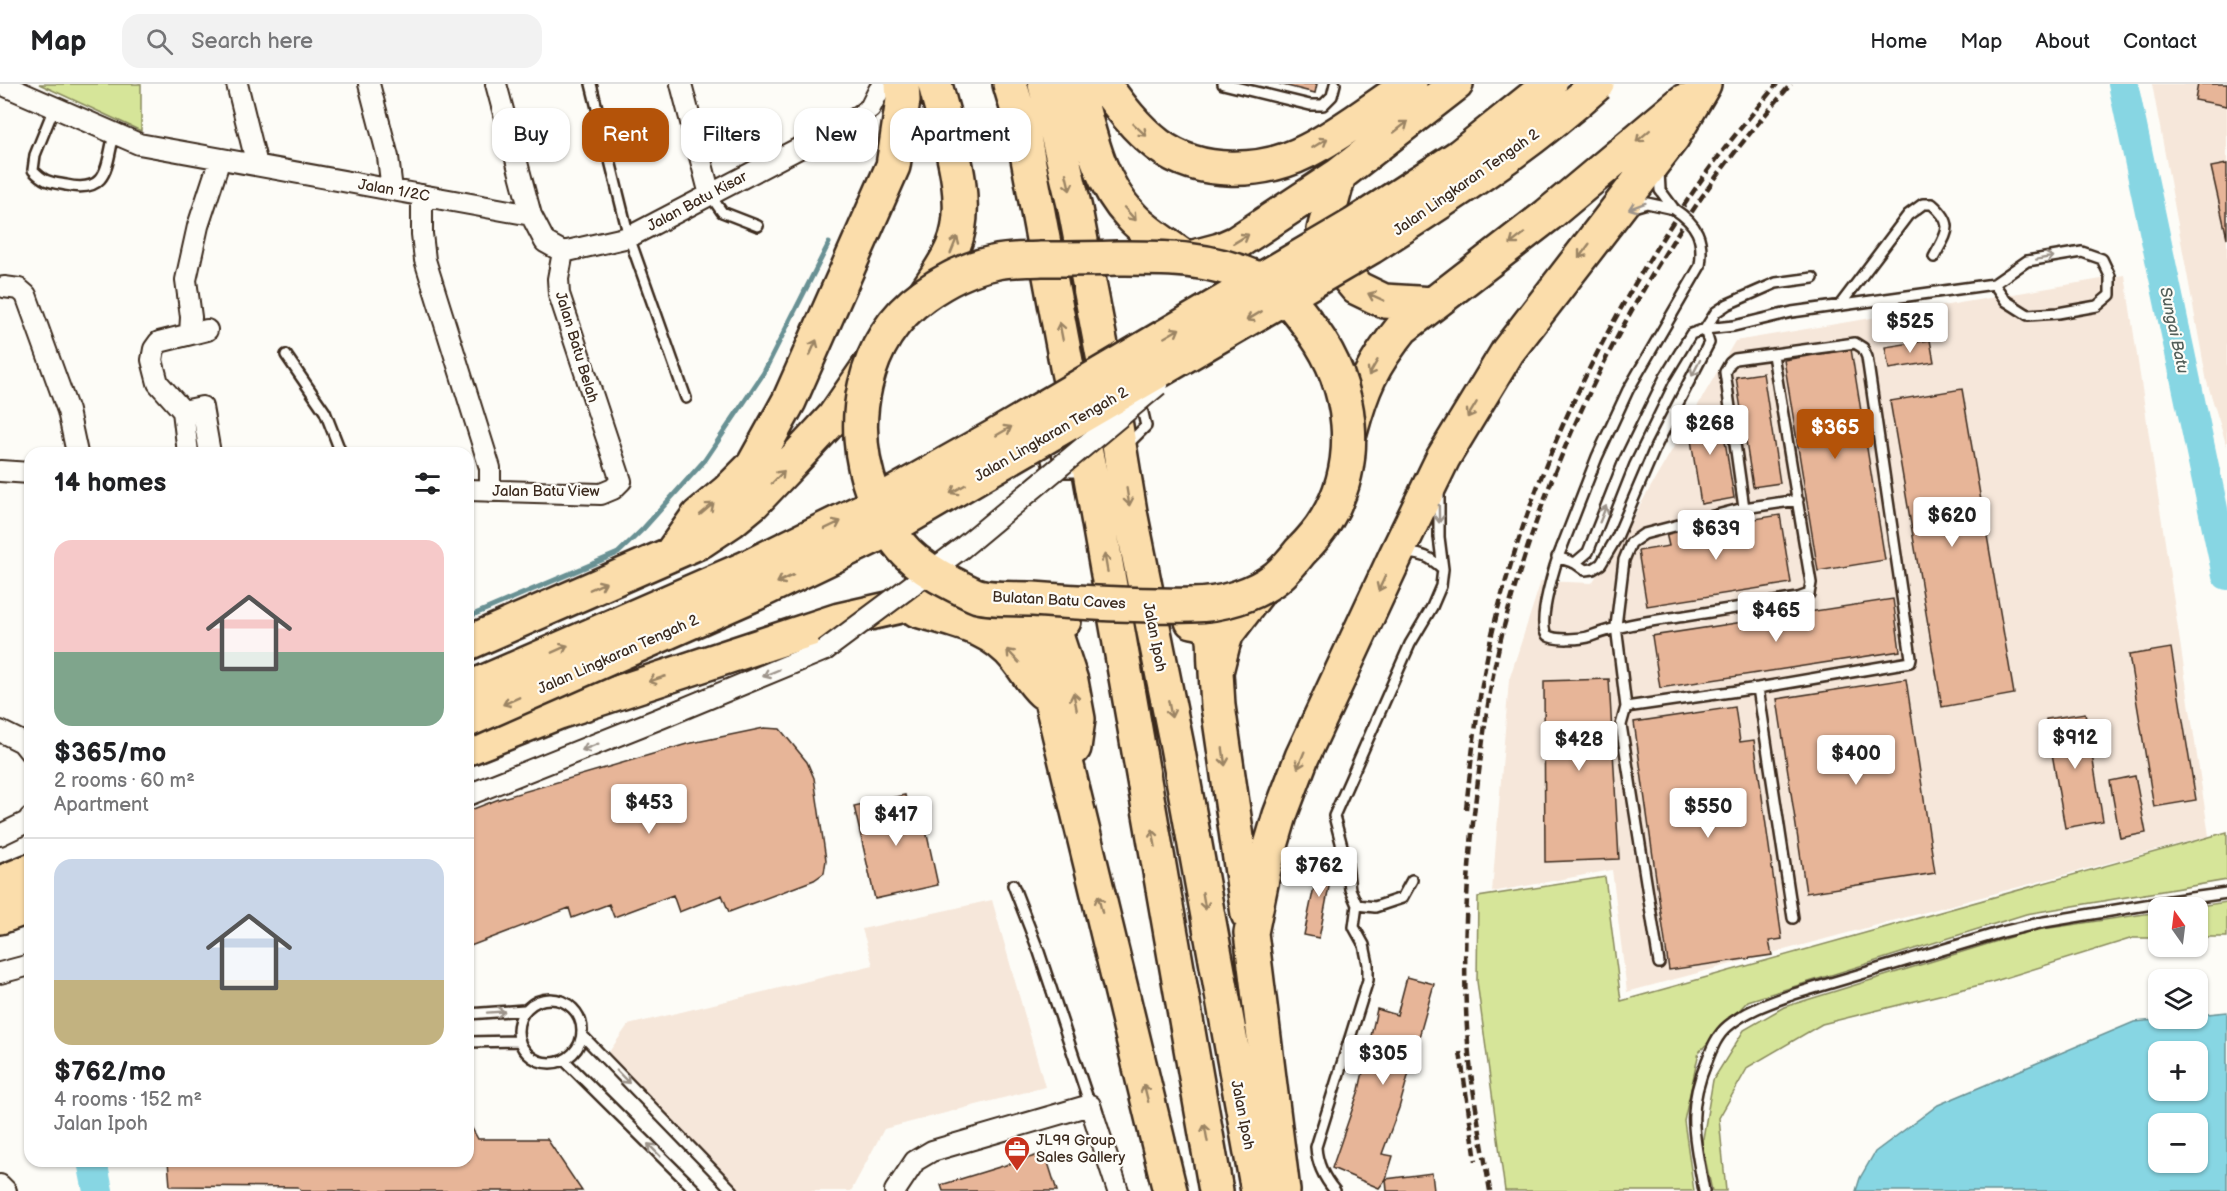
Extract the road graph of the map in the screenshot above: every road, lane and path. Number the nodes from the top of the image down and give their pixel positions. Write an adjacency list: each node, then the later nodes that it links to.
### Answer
1 (0, 84): 20 (street)
2 (237, 84): 24 (street)
3 (369, 84): 26 (street)
4 (496, 84): 30 (street)
5 (591, 84): 33 (lane)
6 (681, 84): 28 (street)
7 (935, 84): 40 (highway, one-way to 7)
8 (1010, 84): 49 (highway, one-way to 8)
9 (1045, 84): 59 (highway, Jalan Ipoh, one-way to 59)
10 (1076, 84): 36 (highway, one-way to 36)
11 (1104, 84): 14 (highway, one-way to 14)
12 (1223, 84): 13 (lane)
13 (1335, 84)
14 (1410, 84)
15 (1456, 84): 25 (highway, one-way to 15)
16 (1550, 84): 80 (highway, Jalan Lingkaran Tengah 2, one-way to 16, bridge)
17 (1597, 84): 44 (highway, Jalan Lingkaran Tengah 2, one-way to 44, bridge)
18 (1704, 84): 22 (highway); 41 (highway, one-way to 41)
19 (886, 86): 28 (street, Jalan Batu Kisar); 69 (highway, one-way to 19)
20 (54, 108): 21 (street); 21 (lane)
21 (114, 135): 23 (street, Jalan 1/2C)
22 (1672, 138): 29 (lane); 31 (highway)
23 (220, 159): 24 (street, Jalan 1/2C); 51 (street)
24 (256, 165): 26 (street, Jalan 1/2C)
25 (1340, 176): 36 (highway, one-way to 25); 41 (highway, one-way to 25)
26 (392, 190): 27 (street, Jalan 1/2C)
27 (422, 195): 30 (street, Jalan 1/2C); 66 (street)
28 (710, 195): 32 (lane); 33 (street, Jalan Batu Kisar)
29 (1674, 209): 31 (lane, one-way to 31); 71 (lane, bridge)
30 (531, 215): 34 (street)
31 (1603, 225): 60 (highway, one-way to 60)
32 (758, 226)
33 (629, 237): 34 (street, Jalan Batu Kisar); 50 (lane)
34 (563, 252): 64 (street, Jalan Batu Belah)
35 (1934, 257): 42 (lane)
36 (1186, 259): 40 (highway, Bulatan Batu Caves, bridge); 54 (highway, Bulatan Batu Caves, bridge)
37 (1813, 278): 43 (lane)
38 (1994, 284): 38 (lane, one-way to 38); 42 (lane)
39 (4, 287): 55 (street)
40 (924, 295): 47 (highway, Bulatan Batu Caves, bridge)
41 (1433, 304): 54 (highway, one-way to 54)
42 (1840, 305): 43 (lane)
43 (1705, 329): 72 (lane, one-way to 43); 72 (lane, one-way to 72)
44 (1211, 342): 84 (highway, Jalan Lingkaran Tengah 2, one-way to 84, bridge); 89 (street, one-way to 89, bridge)
45 (286, 355): 58 (lane)
46 (1773, 355): 67 (lane); 68 (lane); 81 (lane)
47 (876, 356): 69 (highway, one-way to 47); 75 (highway, Bulatan Batu Caves, bridge)
48 (1134, 374): 59 (lane)
49 (1059, 378): 52 (lane); 63 (highway)
50 (686, 398)
51 (183, 411): 56 (street); 57 (street)
52 (1038, 419)
53 (1040, 430): 63 (lane)
54 (1350, 433): 74 (highway, Bulatan Batu Caves, bridge)
55 (76, 447)
56 (187, 447)
57 (209, 447)
58 (339, 447)
59 (1120, 452): 120 (highway, Jalan Ipoh, one-way to 120)
60 (1443, 458): 70 (highway); 73 (lane, one-way to 73)
61 (0, 471): 62 (street)
62 (24, 472)
63 (1090, 472): 119 (highway, one-way to 63)
64 (621, 481): 66 (street, Jalan Batu View)
65 (474, 490): 66 (street, Jalan Batu View)
66 (490, 491)
67 (1798, 501): 68 (lane); 77 (lane)
68 (1744, 508): 77 (lane)
69 (671, 554): 78 (highway, one-way to 69)
70 (1395, 555): 73 (lane); 101 (highway, one-way to 101)
71 (1557, 557): 72 (lane); 77 (lane)
72 (1575, 563)
73 (1443, 569): 97 (lane)
74 (1262, 587): 75 (highway, Bulatan Batu Caves, bridge); 79 (highway)
75 (979, 596): 76 (highway); 82 (highway)
76 (901, 606): 82 (highway, one-way to 76); 87 (highway, one-way to 87)
77 (1616, 627): 83 (lane)
78 (474, 641)
79 (1216, 672): 88 (highway, one-way to 79); 101 (highway, one-way to 101)
80 (474, 686)
81 (1758, 688): 83 (lane); 100 (lane)
82 (1051, 700): 88 (highway)
83 (1626, 707): 102 (lane)
84 (474, 717)
85 (0, 731): 86 (street)
86 (24, 745)
87 (474, 746)
88 (1070, 780): 118 (highway, one-way to 88)
89 (474, 793)
90 (24, 823): 91 (street)
91 (0, 835)
92 (24, 873): 94 (highway)
93 (1412, 880): 97 (lane)
94 (0, 883)
95 (1013, 885): 111 (lane)
96 (2227, 893): 123 (lane)
97 (1357, 905): 122 (lane)
98 (24, 908): 99 (highway)
99 (0, 917)
100 (1793, 918)
101 (1251, 933): 121 (highway)
102 (1659, 963)
103 (24, 967): 104 (street)
104 (0, 973)
105 (524, 1010): 106 (lane, one-way to 105); 107 (lane); 108 (lane)
106 (474, 1014)
107 (582, 1035): 110 (lane); 115 (lane, one-way to 115)
108 (519, 1041): 109 (lane); 110 (lane)
109 (474, 1042)
110 (564, 1060): 114 (lane, one-way to 110)
111 (1089, 1106): 116 (street); 117 (street)
112 (0, 1185): 113 (street)
113 (6, 1191)
114 (696, 1191)
115 (733, 1191)
116 (895, 1191)
117 (1118, 1191)
118 (1170, 1191)
119 (1216, 1191)
120 (1258, 1191)
121 (1283, 1191)
122 (1335, 1191)
123 (1704, 1191)

